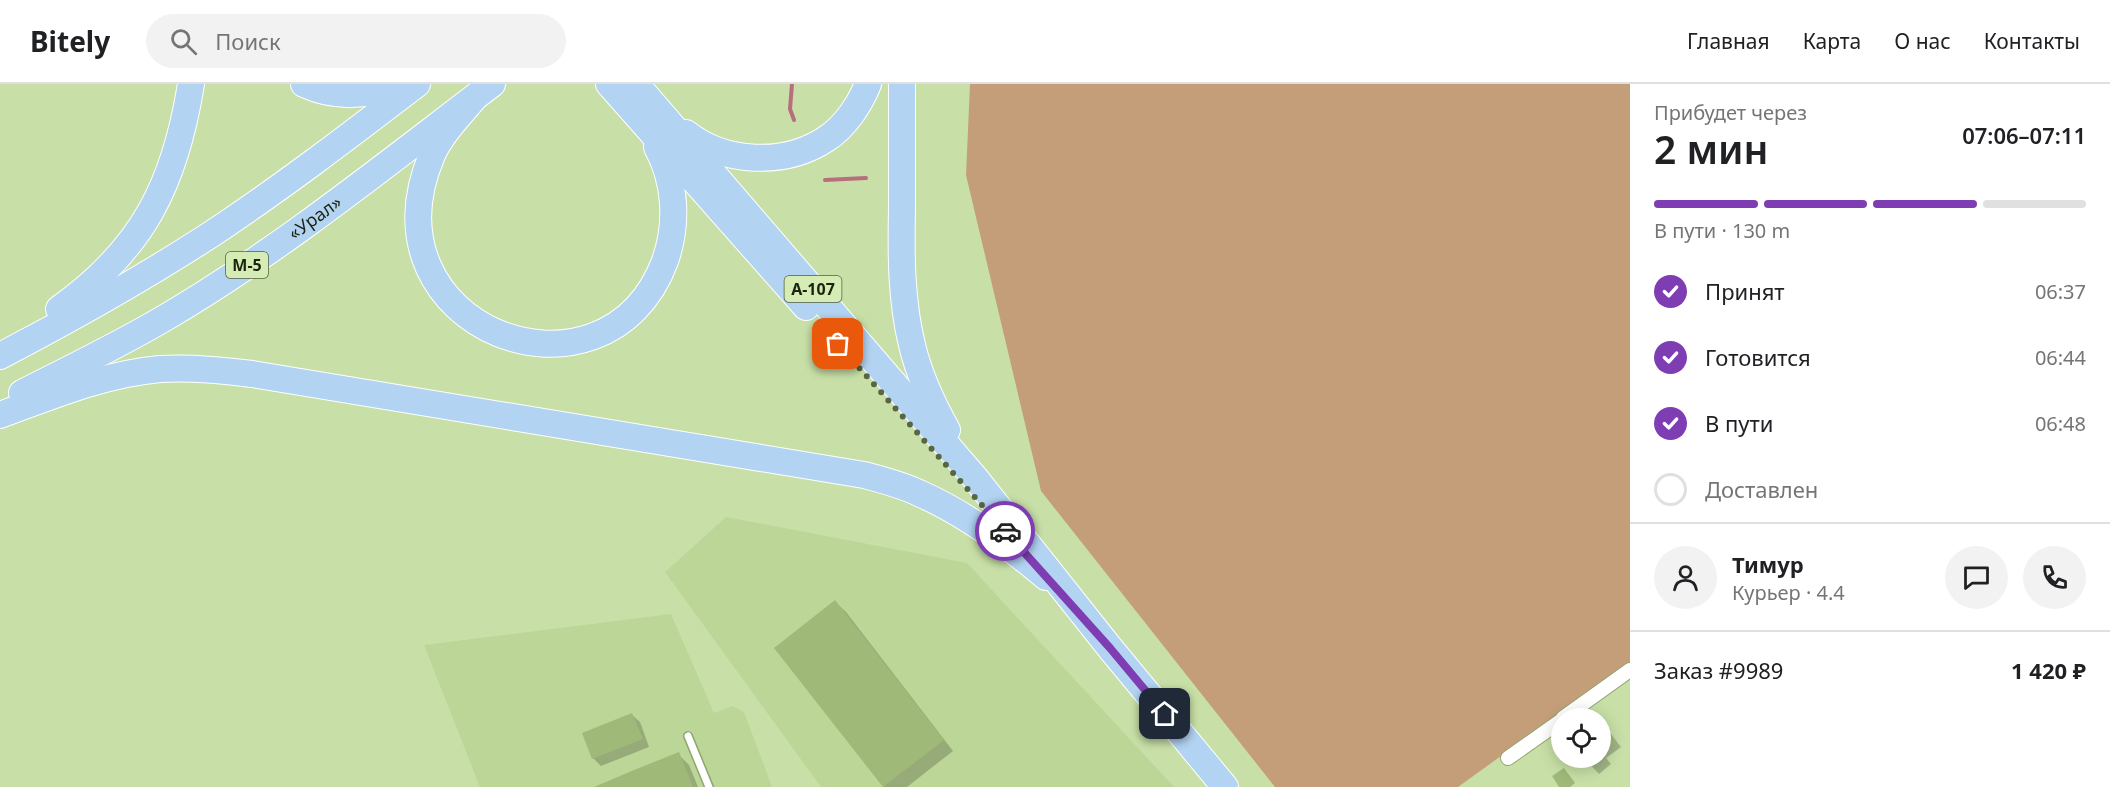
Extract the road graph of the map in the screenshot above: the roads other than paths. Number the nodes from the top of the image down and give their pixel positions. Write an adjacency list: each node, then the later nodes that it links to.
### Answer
1 (191, 84): 10 (highway)
2 (304, 84): 3 (highway)
3 (399, 84)
4 (417, 84): 10 (highway, М-5)
5 (609, 84): 9 (highway, А-107)
6 (868, 84): 9 (highway)
7 (902, 84): 13 (highway)
8 (484, 91): 9 (highway); 11 (highway, «Урал» / М-5)
9 (640, 98): 13 (highway, А-107); 14 (highway, А-107)
10 (0, 354)
11 (0, 404)
12 (0, 415): 14 (highway)
13 (976, 479): 15 (highway, А-107)
14 (1046, 577): 15 (highway, А-107)
15 (1110, 648): 22 (highway, А-107)
16 (1630, 670): 17 (street)
17 (1577, 708)
18 (1551, 727): 20 (street)
19 (687, 736): 21 (lane)
20 (1508, 758)
21 (709, 787)
22 (1225, 787)

